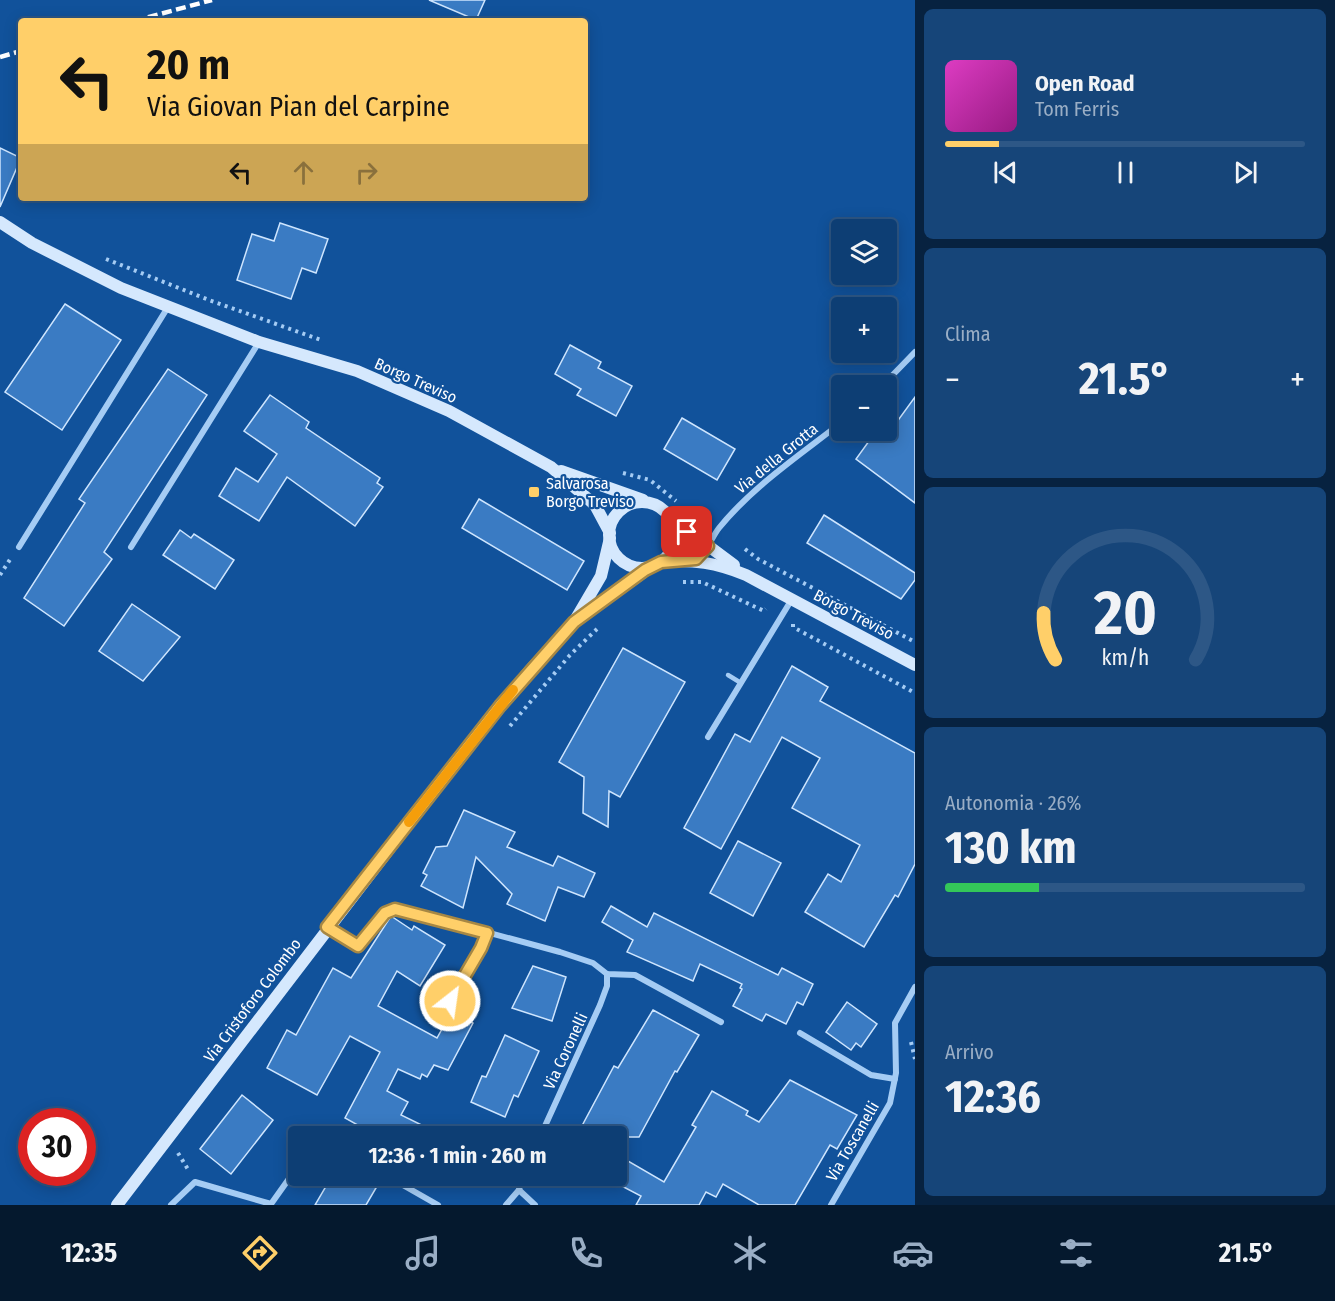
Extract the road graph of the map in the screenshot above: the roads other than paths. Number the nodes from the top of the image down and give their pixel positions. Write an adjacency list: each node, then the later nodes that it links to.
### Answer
1 (0, 222): 2 (street, Borgo Treviso)
2 (168, 307): 3 (street, Borgo Treviso); 13 (street)
3 (259, 342): 7 (street, Borgo Treviso); 12 (street)
4 (915, 352): 5 (street)
5 (893, 375)
6 (831, 431): 11 (street, Via della Grotta)
7 (551, 468): 8 (street, Borgo Treviso); 10 (street, Borgo Treviso)
8 (650, 503): 9 (street); 10 (street)
9 (666, 513): 11 (street, Borgo Treviso); 15 (street)
10 (610, 536): 15 (street); 18 (street, Via Cristoforo Colombo)
11 (708, 546): 14 (street, Via della Grotta); 16 (street, Borgo Treviso)
12 (131, 547)
13 (19, 548)
14 (692, 560): 15 (street, Borgo Treviso); 16 (street, Borgo Treviso)
15 (658, 564): 18 (street, Via Cristoforo Colombo)
16 (746, 575): 17 (street, Borgo Treviso)
17 (792, 599): 19 (street, Borgo Treviso); 21 (street)
18 (574, 622): 23 (street, Via Cristoforo Colombo)
19 (915, 665)
20 (728, 675): 21 (lane)
21 (741, 683): 22 (street)
22 (708, 737)
23 (327, 927): 24 (street); 36 (street, Via Cristoforo Colombo)
24 (487, 933): 25 (street); 27 (street)
25 (607, 974): 28 (street); 31 (street, Via Coronelli)
26 (915, 987): 30 (street, Via Toscanelli)
27 (440, 1018)
28 (722, 1022)
29 (800, 1033): 30 (street)
30 (895, 1079): 41 (street, Via Toscanelli)
31 (545, 1126)
32 (288, 1180): 37 (street)
33 (405, 1186): 38 (street)
34 (520, 1186): 35 (street)
35 (519, 1190): 39 (street); 40 (street)
36 (117, 1205)
37 (171, 1205)
38 (438, 1205)
39 (506, 1205)
40 (535, 1205)
41 (831, 1205)

